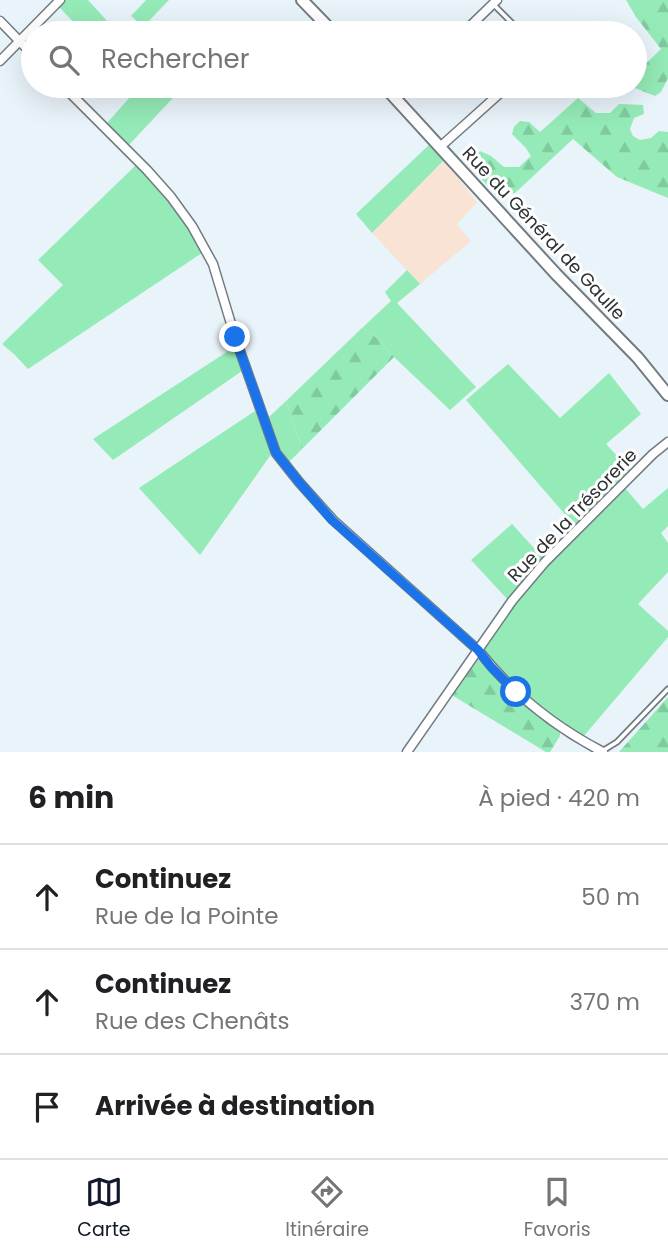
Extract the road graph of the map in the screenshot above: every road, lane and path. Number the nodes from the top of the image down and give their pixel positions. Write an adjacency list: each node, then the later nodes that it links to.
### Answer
1 (60, 0): 5 (street)
2 (302, 0): 6 (main road)
3 (495, 2): 7 (street); 8 (lane)
4 (0, 21): 9 (street)
5 (39, 21)
6 (322, 21)
7 (475, 21)
8 (512, 21)
9 (20, 40): 10 (street)
10 (0, 61)
11 (75, 98): 17 (street)
12 (396, 98): 14 (main road, Rue du Général de Gaulle)
13 (495, 98): 14 (street)
14 (440, 147): 15 (main road, Rue du Général de Gaulle)
15 (668, 396)
16 (668, 442): 17 (street, Rue de la Trésorerie)
17 (478, 650): 19 (street, Rue de la Trésorerie); 20 (street)
18 (668, 689): 20 (lane)
19 (407, 752)
20 (603, 752)

